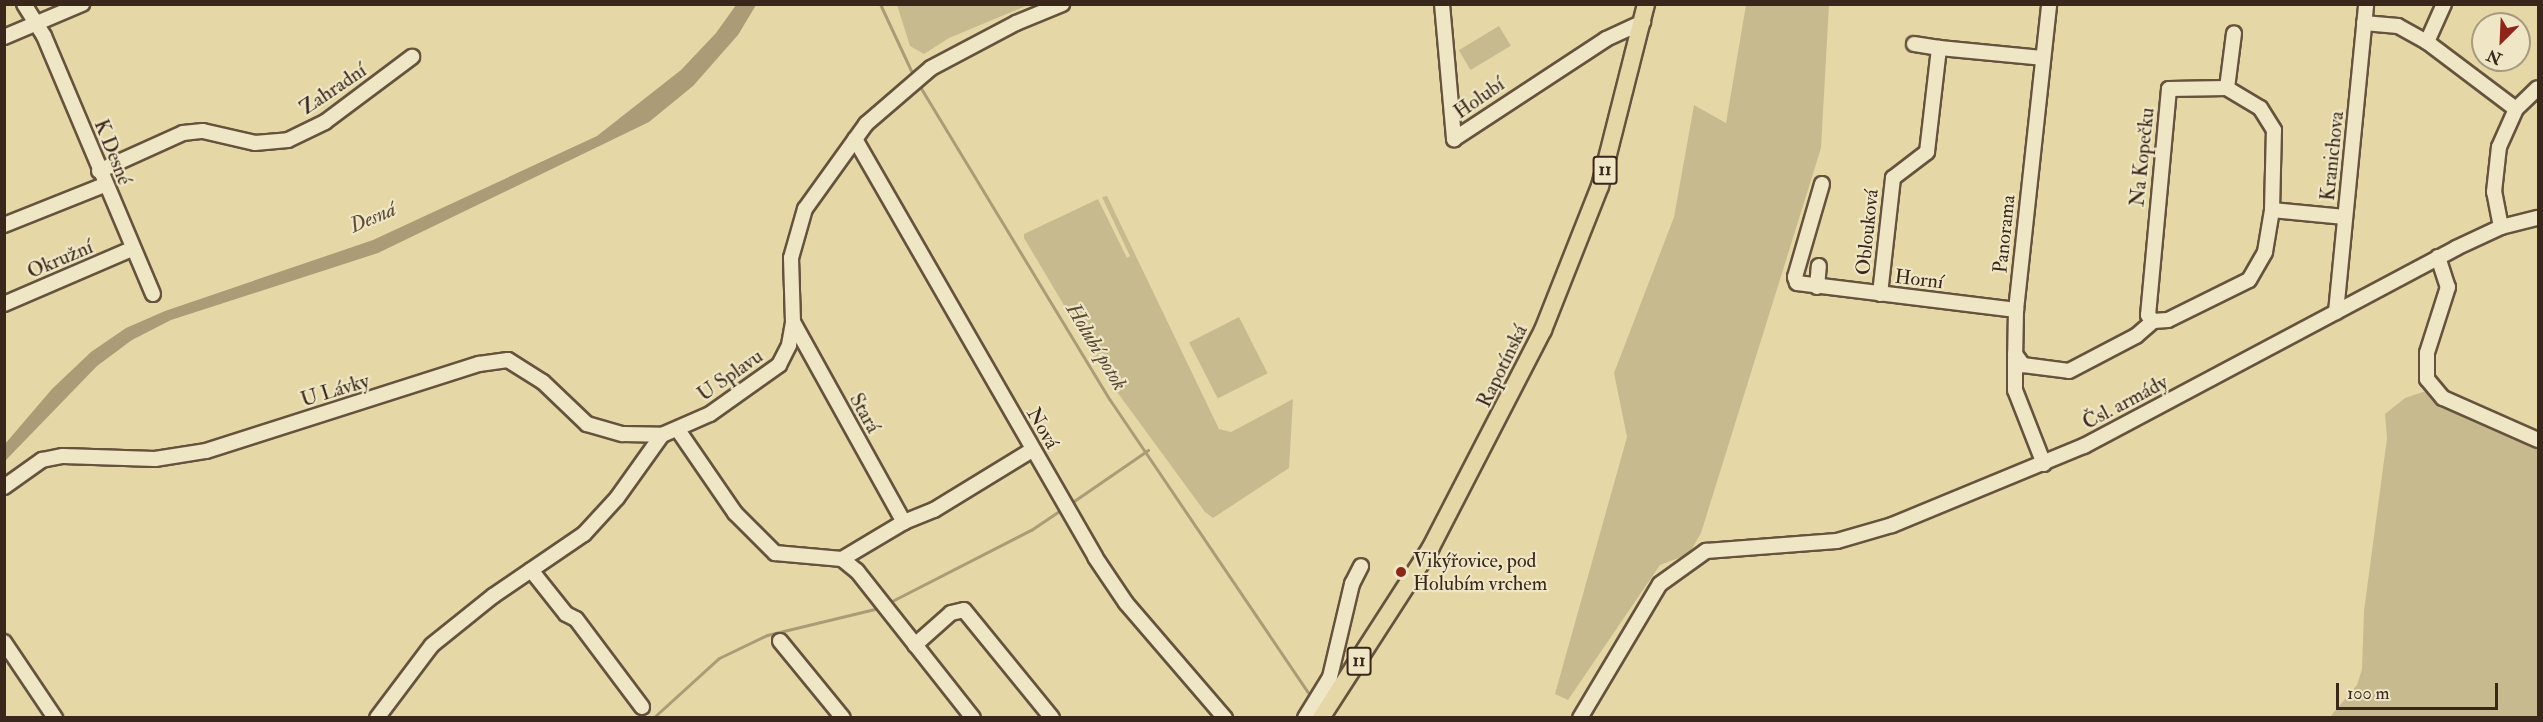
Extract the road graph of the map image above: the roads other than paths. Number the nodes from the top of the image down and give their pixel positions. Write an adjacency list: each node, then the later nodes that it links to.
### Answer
1 (24, 4): 11 (street, K Desné)
2 (82, 4): 11 (street)
3 (1062, 4): 22 (street, U Splavu)
4 (1442, 4): 9 (street, Holubí)
5 (1646, 4): 9 (main road, Rapotínská / 11)
6 (2049, 4): 18 (street, Panorama)
7 (2366, 4): 10 (street, Kranichova)
8 (2444, 4): 14 (street)
9 (1643, 22): 57 (main road, Rapotínská / 11)
10 (2364, 23): 14 (street); 27 (street, Kranichova)
11 (38, 24): 13 (street); 23 (street, K Desné)
12 (2234, 33): 19 (street)
13 (4, 37)
14 (2427, 42): 21 (street)
15 (1914, 44): 16 (street)
16 (1939, 48): 18 (street); 36 (street, Oblouková)
17 (412, 57): 23 (street, Zahradní)
18 (2043, 58): 38 (street, Panorama)
19 (2227, 88): 26 (street); 40 (street, Na Kopečku)
20 (2538, 88): 21 (street)
21 (2516, 109): 30 (street)
22 (855, 138): 41 (street, U Splavu); 46 (street, Nová)
23 (99, 171): 25 (street, K Desné)
24 (1822, 184): 34 (street, Horní)
25 (104, 185): 29 (street); 31 (street, K Desné)
26 (2272, 210): 27 (street); 40 (street)
27 (2345, 217): 39 (street, Kranichova)
28 (2538, 218): 30 (street, Čsl. armády)
29 (4, 225)
30 (2500, 228): 32 (street, Čsl. armády)
31 (132, 249): 35 (street, K Desné); 37 (street, Okružní)
32 (2438, 257): 39 (street, Čsl. armády); 45 (street)
33 (1819, 266): 34 (street)
34 (1817, 287): 36 (street, Horní)
35 (153, 294)
36 (1880, 294): 38 (street, Horní)
37 (4, 304)
38 (2016, 310): 42 (street, Panorama)
39 (2336, 312): 47 (street, Čsl. armády)
40 (2153, 321): 42 (street)
41 (793, 322): 43 (street, U Splavu); 49 (street, Stará)
42 (2015, 354): 47 (street, Panorama)
43 (678, 430): 44 (street, U Splavu); 50 (street)
44 (662, 435): 48 (street, U Lávky); 52 (street)
45 (2538, 440)
46 (1032, 450): 49 (street); 63 (street, Nová)
47 (2044, 464): 65 (street, Čsl. armády)
48 (4, 487)
49 (904, 522): 50 (street)
50 (842, 559): 55 (street)
51 (1361, 566): 64 (street)
52 (531, 570): 56 (street); 59 (street)
53 (780, 640): 60 (street)
54 (4, 642): 58 (street)
55 (915, 645): 61 (street); 62 (street)
56 (642, 707)
57 (1322, 716)
58 (55, 717)
59 (377, 717)
60 (843, 717)
61 (973, 717)
62 (1052, 717)
63 (1225, 717)
64 (1305, 717)
65 (1580, 717)

